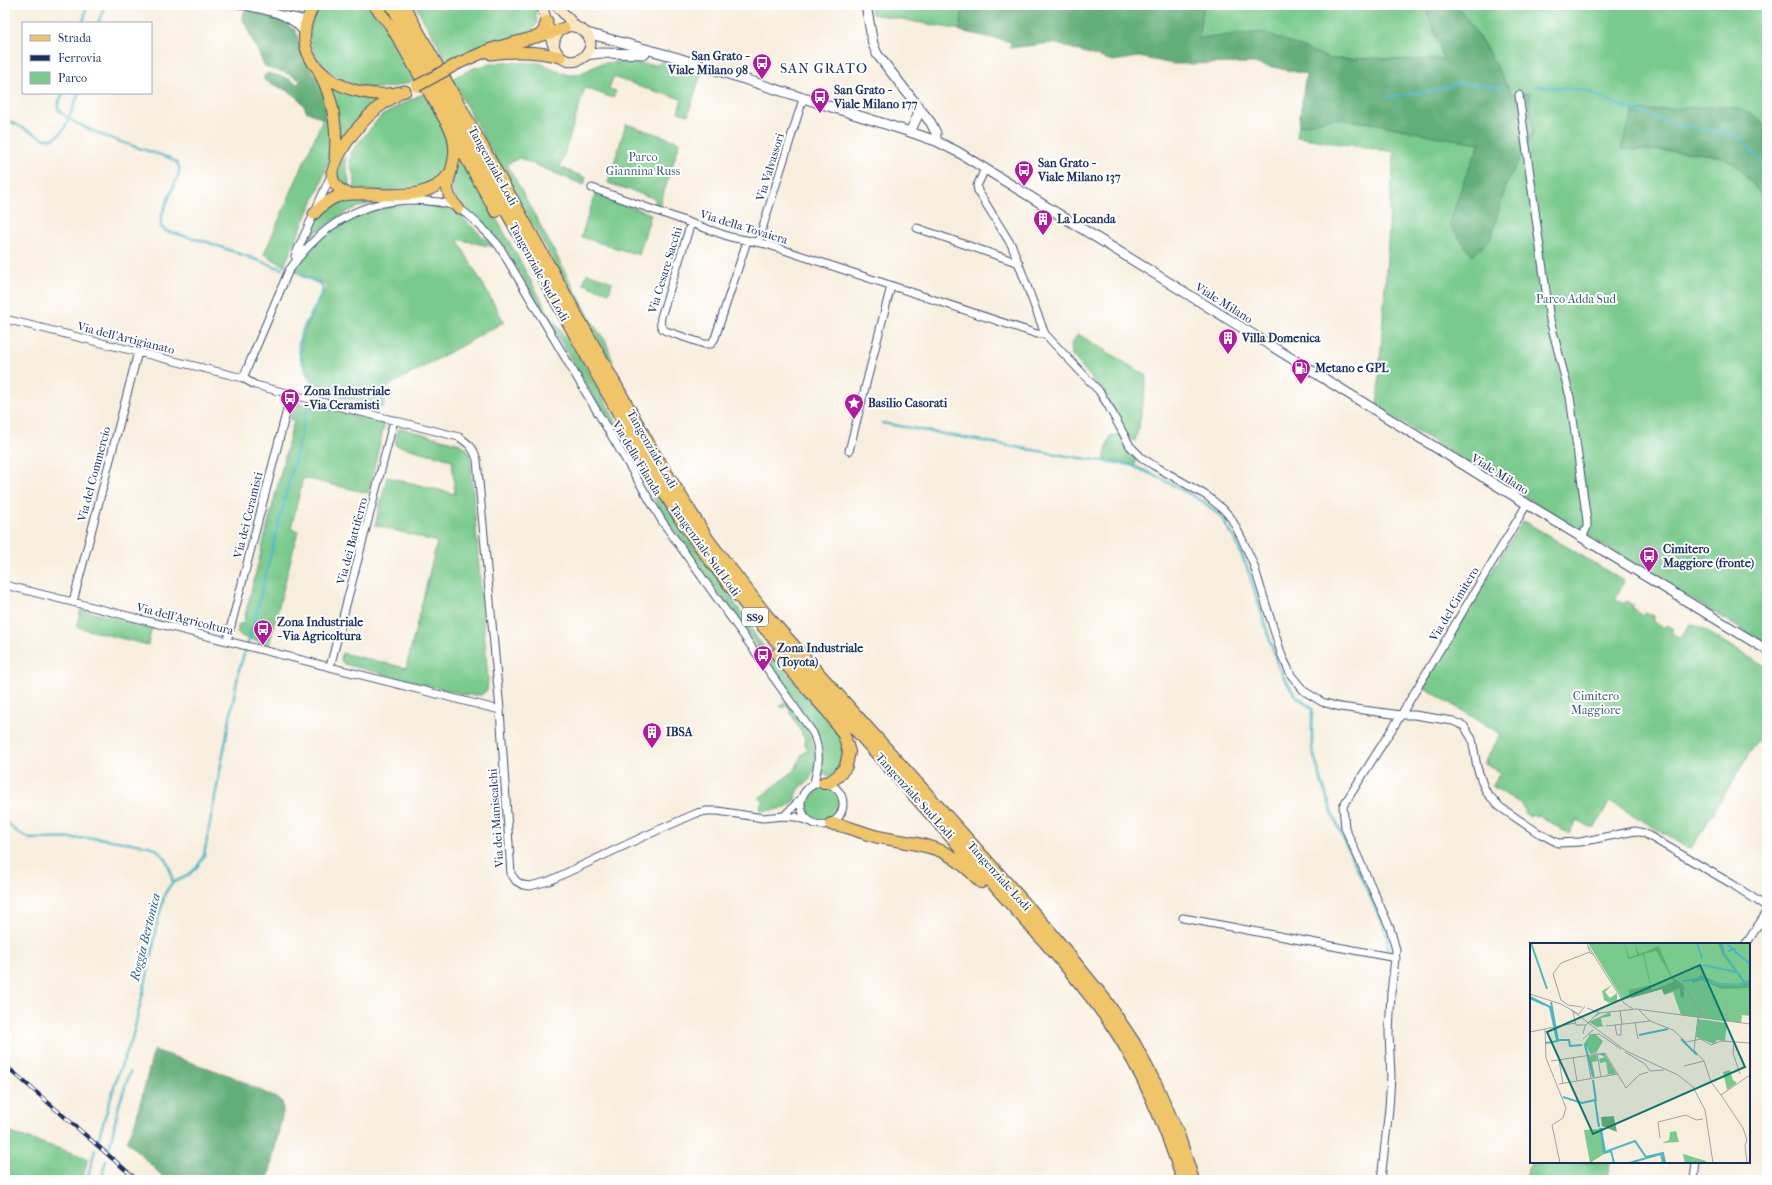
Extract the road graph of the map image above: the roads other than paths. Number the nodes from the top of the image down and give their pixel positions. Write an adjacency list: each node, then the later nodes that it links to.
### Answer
1 (241, 5): 10 (street)
2 (374, 5): 29 (main road)
3 (392, 5): 46 (highway, Tangenziale Sud Lodi / SS9)
4 (403, 5): 18 (highway, Tangenziale Lodi / SS9)
5 (411, 5): 18 (highway)
6 (541, 5): 11 (main road)
7 (556, 5): 12 (main road)
8 (866, 5): 28 (street)
9 (312, 11): 10 (street); 16 (main road)
10 (278, 15): 16 (street)
11 (547, 21): 14 (main road); 17 (main road)
12 (575, 26): 13 (main road); 15 (main road)
13 (564, 28): 14 (main road); 19 (main road)
14 (550, 33): 17 (main road); 19 (main road)
15 (586, 34): 20 (street); 21 (main road)
16 (305, 35): 24 (main road)
17 (537, 37): 23 (main road)
18 (422, 40): 78 (highway, Tangenziale Lodi / SS9)
19 (554, 45): 22 (main road)
20 (660, 54): 21 (street); 27 (street, Viale Milano)
21 (585, 55): 22 (main road)
22 (560, 57): 23 (main road)
23 (464, 61): 25 (main road, bridge)
24 (315, 66): 25 (main road); 33 (main road)
25 (405, 91): 33 (main road)
26 (1519, 95): 56 (street)
27 (803, 99): 30 (street, Viale Milano); 42 (street, Via Valvassori)
28 (918, 105): 30 (street); 31 (street)
29 (452, 132): 34 (main road); 46 (highway)
30 (910, 132): 31 (street, Viale Milano)
31 (936, 141): 32 (street, Viale Milano)
32 (985, 169): 43 (street); 55 (street, Viale Milano)
33 (333, 170): 36 (main road); 38 (street)
34 (450, 174): 36 (main road); 37 (main road)
35 (592, 188): 39 (street, Via della Tovaiera)
36 (349, 194): 38 (main road)
37 (458, 208): 44 (street); 65 (street, Via della Filanda)
38 (314, 214): 44 (street)
39 (691, 223): 41 (street, Via della Tovaiera); 41 (street, Via Cesare Sacchi)
40 (917, 228): 43 (street)
41 (747, 241): 42 (street, Via della Tovaiera)
42 (758, 242): 45 (street, Via della Tovaiera)
43 (1019, 263): 48 (street)
44 (288, 272): 50 (street)
45 (891, 286): 48 (street, Via della Tovaiera); 54 (street)
46 (558, 306): 59 (highway, Tangenziale Sud Lodi / SS9)
47 (5, 319): 49 (street, Via dell'Artigianato)
48 (1045, 334): 64 (street)
49 (138, 352): 50 (street, Via dell'Artigianato); 58 (street, Via del Commercio)
50 (243, 378): 51 (street, Via dell'Artigianato)
51 (291, 394): 52 (street, Via dell'Artigianato); 60 (street, Via dei Ceramisti)
52 (394, 420): 53 (street, Via dell'Artigianato); 62 (street, Via dei Battiferro)
53 (470, 444): 63 (street, Via dei Maniscalchi)
54 (849, 451)
55 (1527, 504): 56 (street, Viale Milano); 64 (street, Via del Cimitero)
56 (1582, 538): 61 (street, Viale Milano)
57 (5, 585): 58 (street, Via dell'Agricoltura)
58 (73, 602): 60 (street, Via dell'Agricoltura)
59 (743, 602): 65 (highway); 74 (highway, Tangenziale Sud Lodi / SS9)
60 (227, 641): 62 (street, Via dell'Agricoltura)
61 (1767, 650)
62 (330, 667): 63 (street, Via dell'Agricoltura)
63 (500, 710): 67 (street, Via dei Maniscalchi)
64 (1401, 715): 70 (street); 75 (street, Via del Cimitero)
65 (818, 784): 66 (street); 69 (street)
66 (801, 799): 67 (street); 68 (street)
67 (784, 816): 68 (street)
68 (808, 821): 69 (street)
69 (831, 824): 74 (highway)
70 (1767, 907)
71 (1767, 912): 73 (street)
72 (1183, 918): 75 (street)
73 (1747, 943)
74 (1053, 951): 77 (highway, Tangenziale Sud Lodi / SS9)
75 (1396, 958): 79 (street, Via del Cimitero)
76 (1696, 1163): 80 (street)
77 (1183, 1180)
78 (1193, 1180)
79 (1381, 1180)
80 (1694, 1180)

